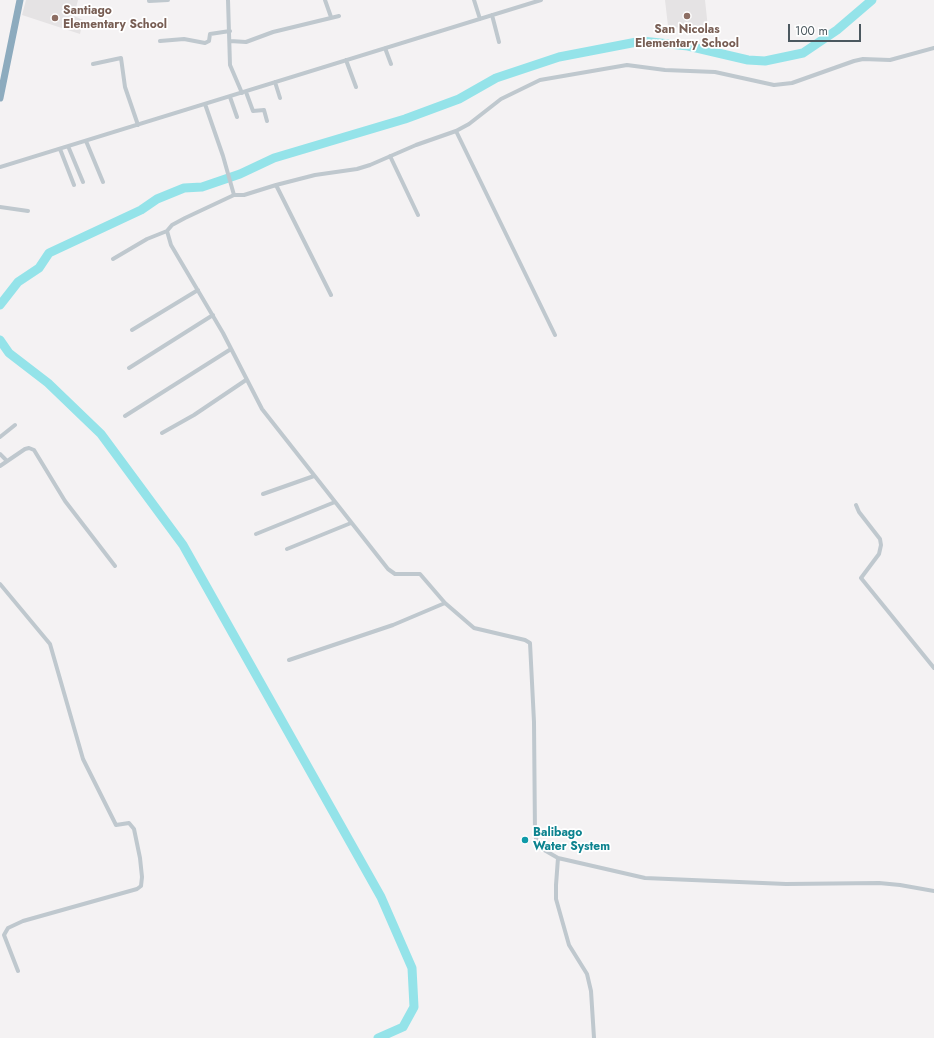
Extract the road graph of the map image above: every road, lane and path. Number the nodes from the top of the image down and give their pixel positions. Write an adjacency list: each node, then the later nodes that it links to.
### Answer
1 (20, 0): 25 (highway)
2 (149, 0): 3 (street)
3 (168, 0)
4 (228, 0): 12 (street)
5 (325, 0): 10 (street)
6 (474, 0): 11 (street)
7 (541, 0): 8 (street)
8 (492, 15): 11 (street); 15 (street)
9 (339, 16): 10 (street)
10 (331, 17): 14 (street)
11 (480, 19): 16 (street)
12 (230, 31): 13 (street); 14 (street)
13 (160, 41)
14 (230, 41): 23 (street)
15 (499, 42)
16 (385, 48): 18 (street); 20 (street)
17 (934, 48): 31 (street)
18 (346, 60): 21 (street); 22 (street)
19 (92, 64): 30 (street)
20 (391, 64)
21 (275, 82): 23 (street); 26 (street)
22 (356, 87)
23 (244, 92): 24 (street); 29 (street)
24 (230, 97): 27 (street); 28 (street)
25 (0, 98)
26 (280, 98)
27 (205, 104): 30 (street); 41 (street)
28 (237, 117)
29 (267, 121)
30 (138, 125): 32 (street)
31 (456, 131): 35 (street); 51 (street)
32 (86, 141): 33 (street); 38 (street)
33 (68, 146): 34 (street); 37 (street)
34 (60, 149): 36 (street); 39 (street)
35 (390, 156): 40 (street); 44 (street)
36 (0, 166)
37 (83, 182)
38 (103, 182)
39 (74, 185)
40 (276, 185): 41 (street); 48 (street)
41 (234, 195): 45 (street)
42 (0, 207): 43 (street)
43 (28, 211)
44 (418, 215)
45 (167, 230): 46 (street); 47 (street)
46 (113, 259)
47 (198, 290): 49 (street); 50 (street)
48 (331, 295)
49 (213, 315): 52 (street); 53 (street)
50 (132, 330)
51 (555, 335)
52 (231, 349): 54 (street); 55 (street)
53 (129, 368)
54 (246, 380): 57 (street); 62 (street)
55 (125, 416)
56 (15, 425): 58 (street)
57 (162, 433)
58 (0, 437)
59 (0, 454): 60 (street)
60 (7, 462): 61 (street); 69 (street)
61 (0, 466)
62 (314, 476): 63 (street); 64 (street)
63 (263, 494)
64 (334, 502): 66 (street); 67 (street)
65 (856, 505): 73 (street)
66 (351, 523): 68 (street); 71 (street)
67 (256, 534)
68 (287, 549)
69 (115, 566)
70 (0, 584): 76 (street)
71 (445, 603): 72 (street); 74 (street)
72 (289, 660)
73 (934, 668)
74 (558, 858): 75 (street); 77 (street)
75 (934, 891)
76 (18, 971)
77 (594, 1038)

